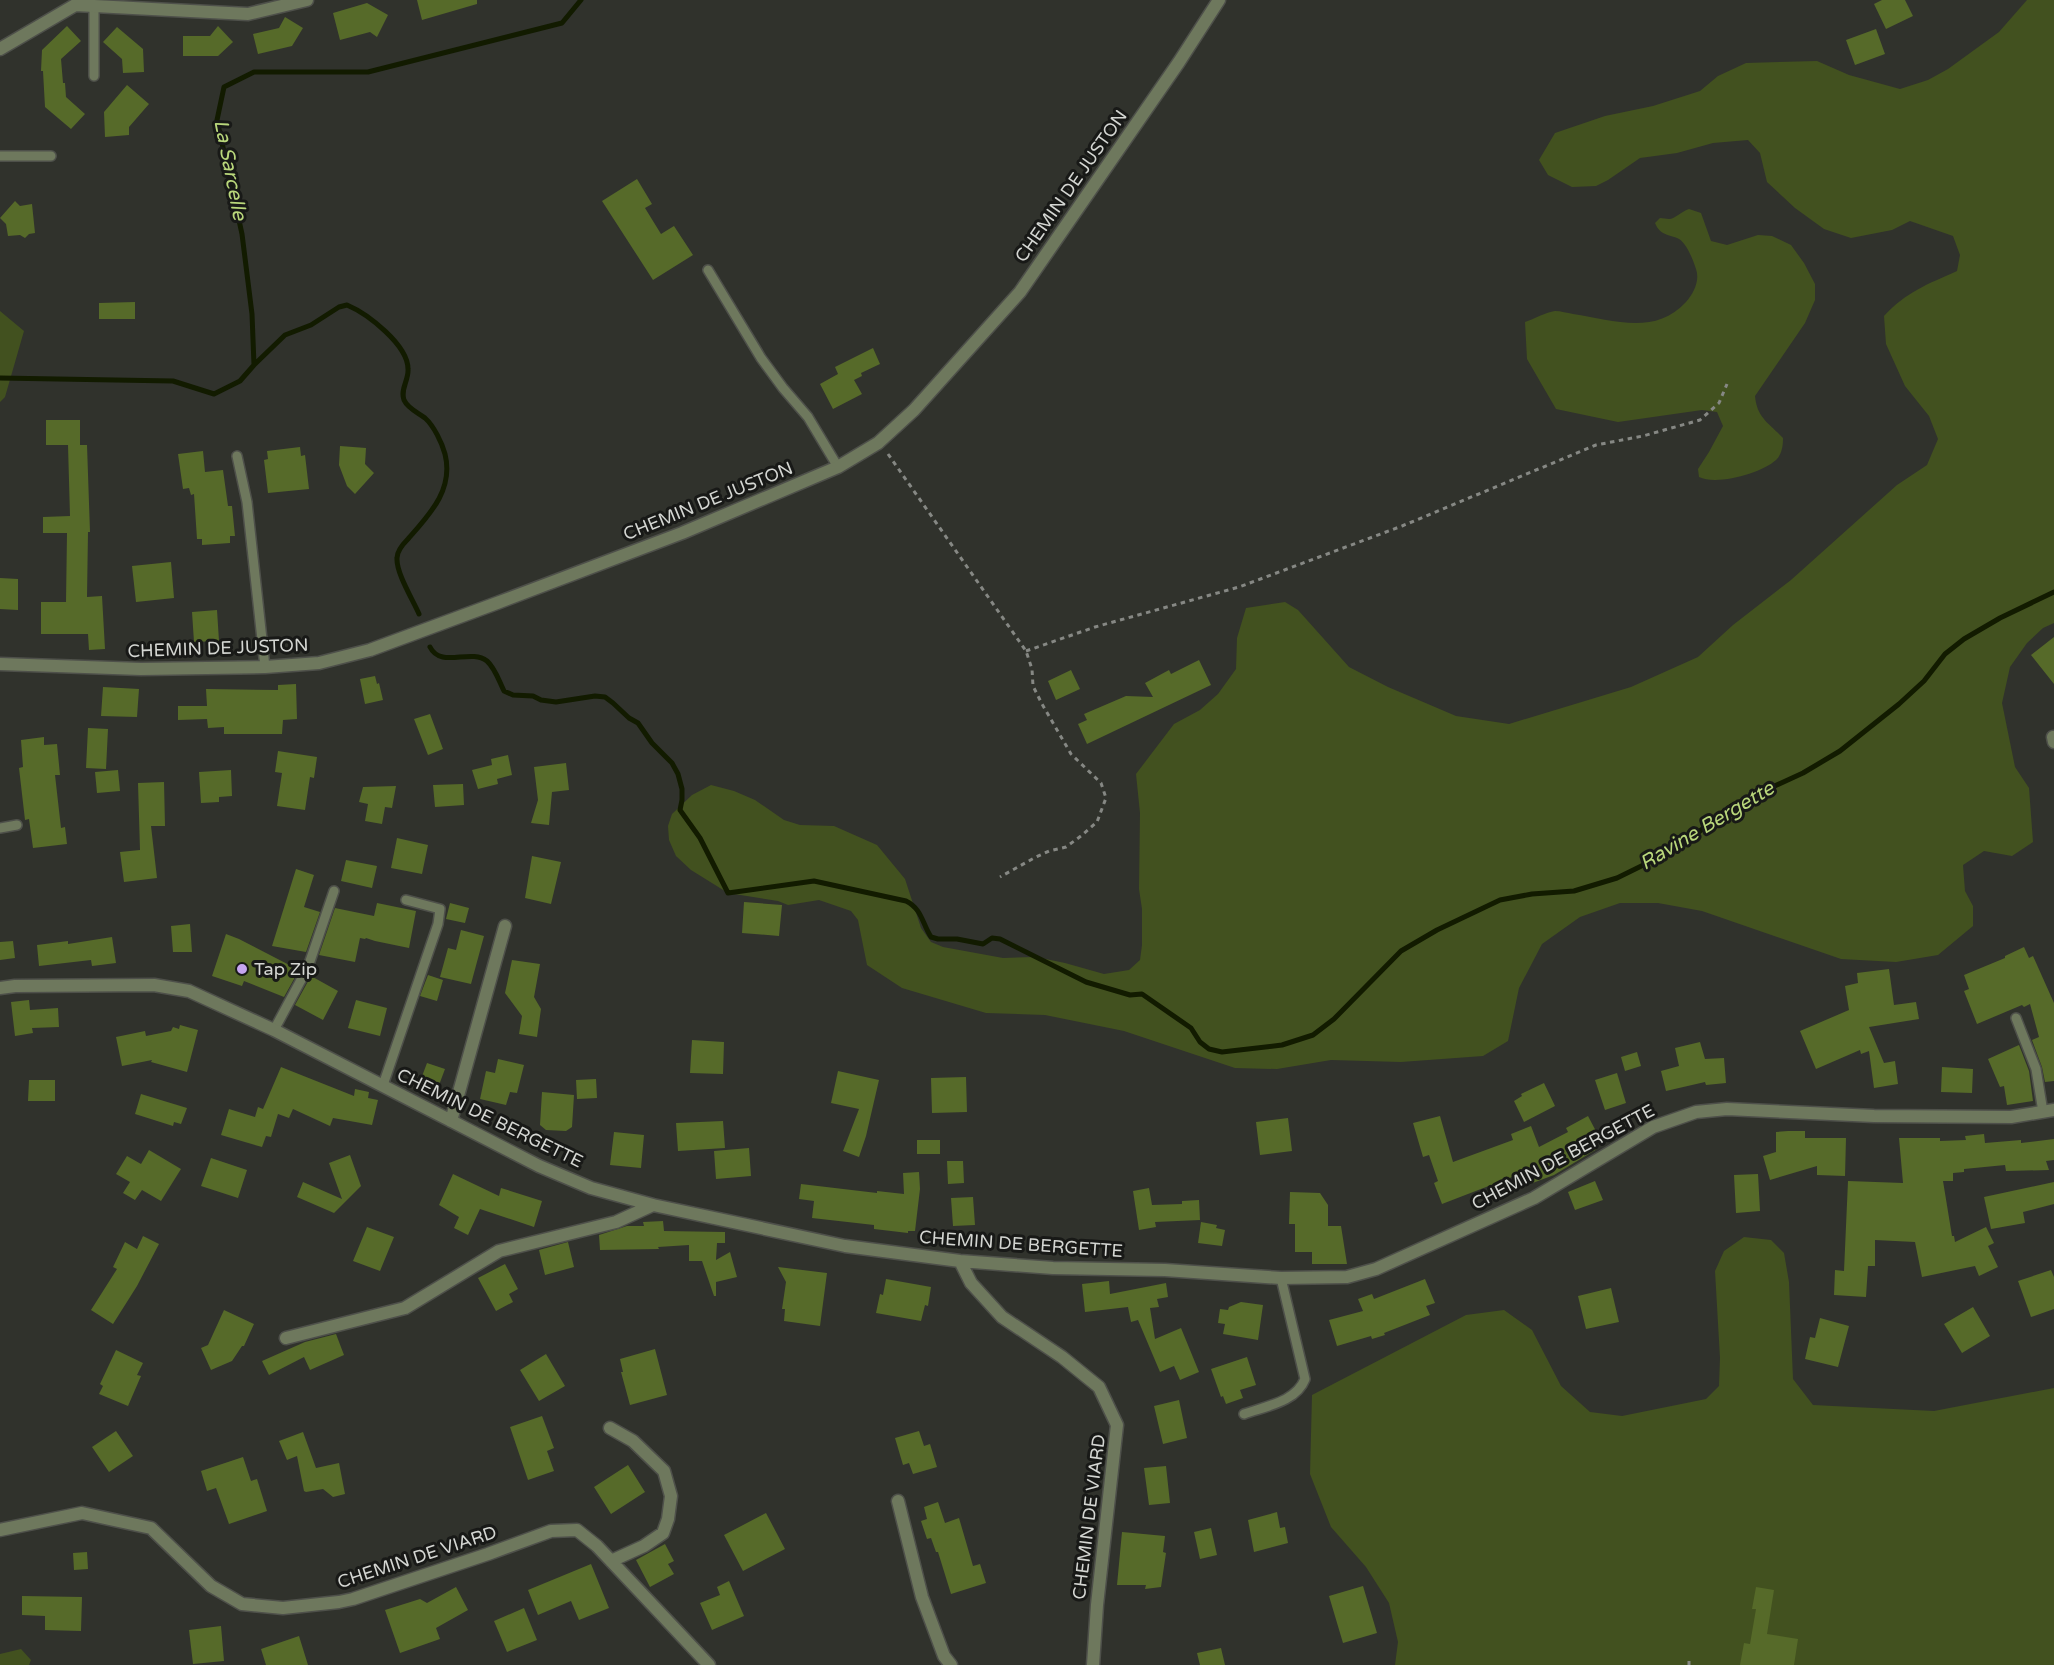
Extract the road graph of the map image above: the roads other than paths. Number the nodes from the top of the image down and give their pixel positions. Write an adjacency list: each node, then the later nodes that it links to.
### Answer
1 (307, 0): 3 (street)
2 (1219, 0): 10 (street, CHEMIN DE JUSTON)
3 (84, 4): 4 (street); 5 (lane)
4 (0, 49)
5 (94, 76)
6 (0, 156): 7 (lane)
7 (51, 156)
8 (708, 270): 10 (lane)
9 (237, 456): 12 (lane)
10 (838, 467): 12 (street, CHEMIN DE JUSTON)
11 (0, 664): 12 (street, CHEMIN DE JUSTON)
12 (265, 667)
13 (17, 825): 14 (lane)
14 (0, 828)
15 (334, 891): 20 (lane)
16 (406, 900): 21 (lane)
17 (505, 926): 23 (street)
18 (0, 988): 20 (street, CHEMIN DE BERGETTE)
19 (2016, 1018): 22 (lane)
20 (274, 1030): 21 (street, CHEMIN DE BERGETTE)
21 (383, 1085): 23 (street, CHEMIN DE BERGETTE)
22 (2049, 1111): 26 (street, CHEMIN DE BERGETTE)
23 (451, 1121): 24 (street, CHEMIN DE BERGETTE)
24 (653, 1205): 25 (street, CHEMIN DE BERGETTE); 27 (street)
25 (960, 1261): 26 (street, CHEMIN DE BERGETTE); 35 (street, CHEMIN DE VIARD)
26 (1281, 1278): 28 (lane)
27 (286, 1338)
28 (1244, 1414)
29 (610, 1428): 32 (street)
30 (898, 1501): 34 (street)
31 (0, 1530): 32 (street, CHEMIN DE VIARD)
32 (611, 1561): 33 (street, CHEMIN DE VIARD)
33 (709, 1665)
34 (951, 1665)
35 (1093, 1665)

